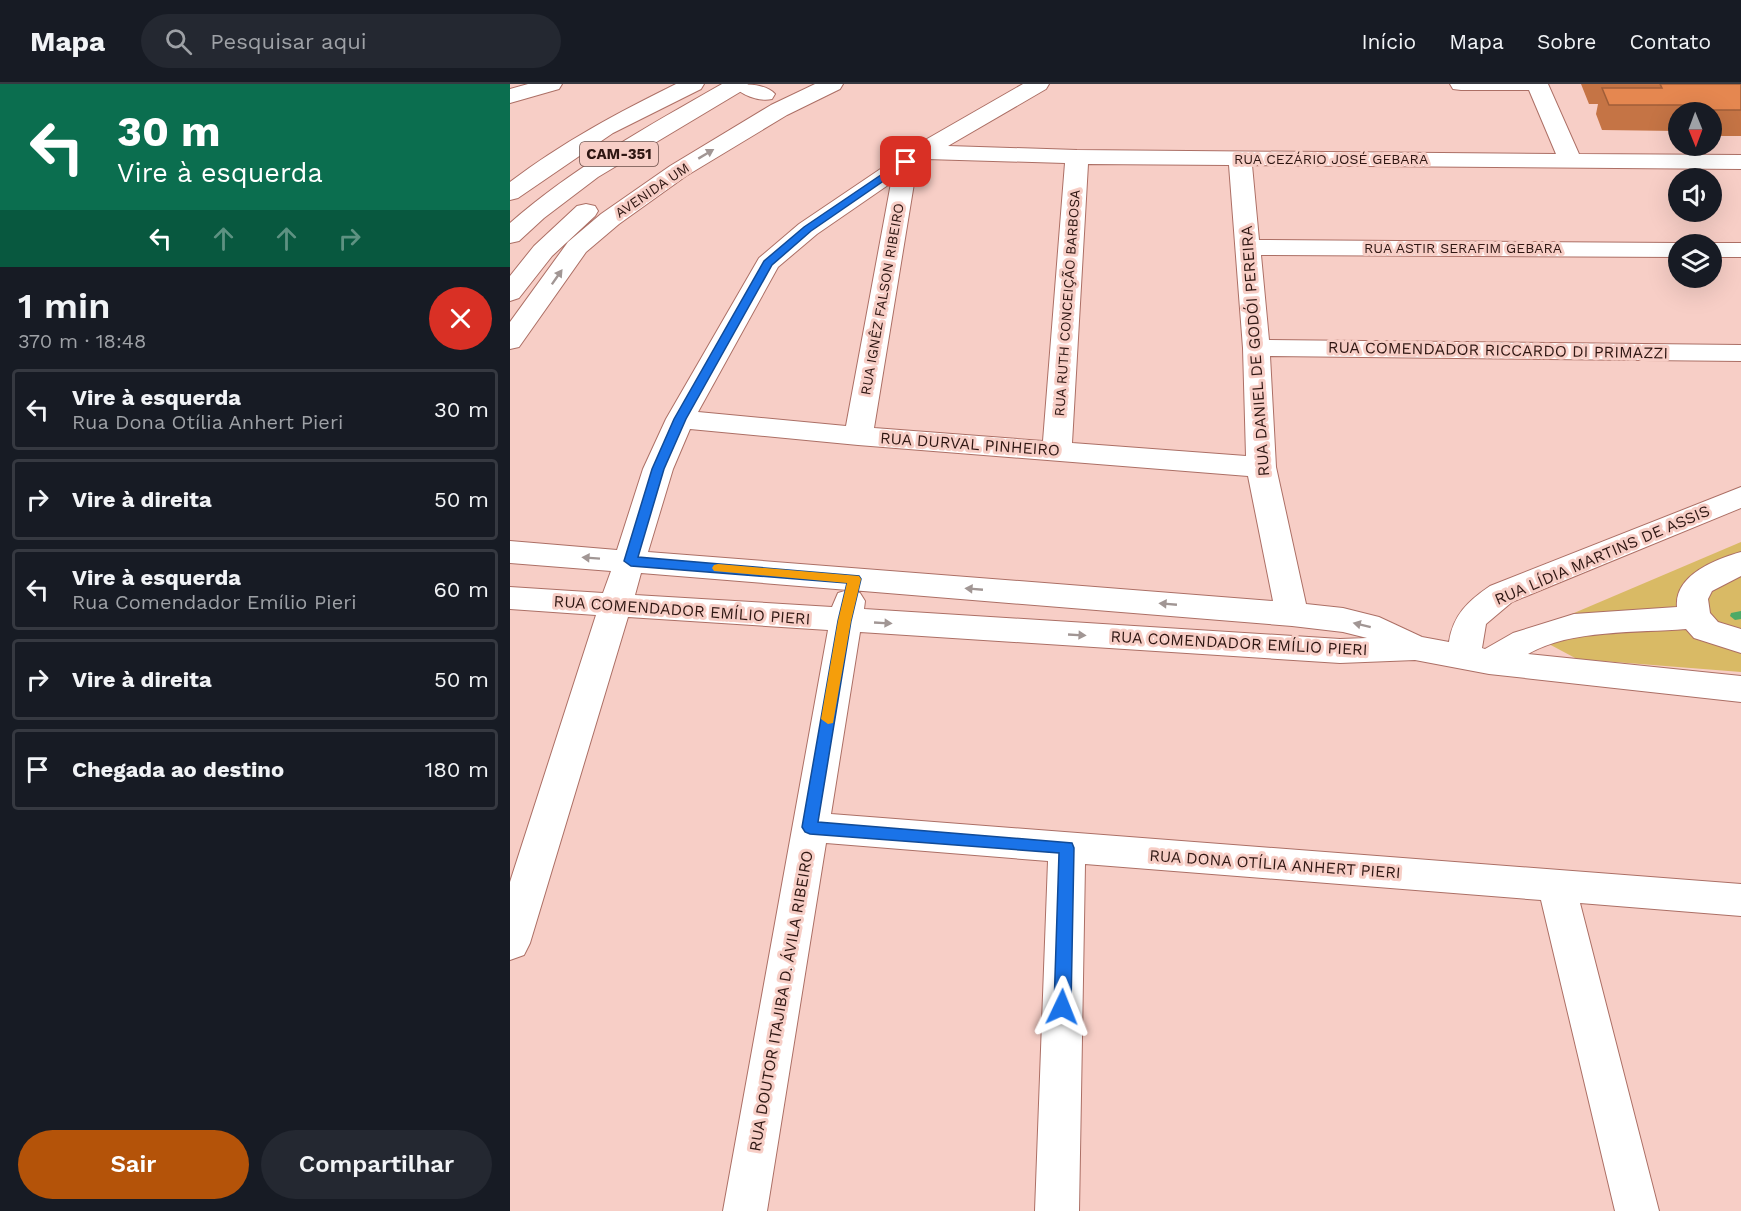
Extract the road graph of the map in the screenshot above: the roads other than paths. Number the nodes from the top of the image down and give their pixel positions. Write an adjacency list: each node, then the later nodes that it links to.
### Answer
1 (551, 84): 10 (street)
2 (693, 84): 16 (street)
3 (737, 84): 17 (street, CAM-351)
4 (743, 84): 9 (street)
5 (832, 84): 24 (street, AVENIDA UM, one-way to 5)
6 (1038, 84): 11 (street)
7 (1461, 84): 8 (street)
8 (1537, 84): 14 (street)
9 (774, 89): 22 (street, AVENIDA UM)
10 (510, 96)
11 (914, 157): 12 (street, RUA CEZÁRIO JOSÉ GEBARA); 28 (street); 29 (street, RUA IGNÊZ FALSON RIBEIRO)
12 (1077, 157): 13 (street, RUA CEZÁRIO JOSÉ GEBARA); 30 (street, RUA RUTH CONCEIÇÃO BARBOSA)
13 (1240, 159): 14 (street, RUA CEZÁRIO JOSÉ GEBARA); 18 (street, RUA DANIEL DE GODÓI PEREIRA)
14 (1571, 161): 15 (street, RUA CEZÁRIO JOSÉ GEBARA)
15 (1741, 162)
16 (510, 193)
17 (510, 236)
18 (1247, 247): 19 (street, RUA ASTIR SERAFIM GEBARA); 26 (street, RUA DANIEL DE GODÓI PEREIRA)
19 (1668, 250)
20 (1722, 250): 21 (street)
21 (1741, 250)
22 (510, 293)
23 (510, 303): 24 (street)
24 (538, 304): 25 (street, AVENIDA UM)
25 (510, 341)
26 (1256, 348): 27 (street, RUA COMENDADOR RICCARDO DI PRIMAZZI); 31 (street, RUA DANIEL DE GODÓI PEREIRA)
27 (1741, 352)
28 (680, 419): 29 (street, RUA DURVAL PINHEIRO); 34 (street)
29 (858, 436): 30 (street, RUA DURVAL PINHEIRO)
30 (1058, 450): 31 (street, RUA DURVAL PINHEIRO)
31 (1261, 467): 39 (street, RUA DANIEL DE GODÓI PEREIRA)
32 (1741, 497): 44 (street, RUA LÍDIA MARTINS DE ASSIS)
33 (510, 552): 34 (street, RUA COMENDADOR EMÍLIO PIERI, one-way to 33)
34 (631, 561): 36 (street, RUA COMENDADOR EMÍLIO PIERI); 38 (street)
35 (1741, 563): 40 (street)
36 (855, 579): 39 (street, RUA COMENDADOR EMÍLIO PIERI, one-way to 36); 41 (street, RUA DOUTOR ITAJIBA D. ÁVILA RIBEIRO)
37 (510, 598): 38 (street, RUA COMENDADOR EMÍLIO PIERI)
38 (615, 606): 41 (street, RUA COMENDADOR EMÍLIO PIERI); 50 (street)
39 (1292, 614): 43 (street, RUA COMENDADOR EMÍLIO PIERI, one-way to 39)
40 (1694, 617): 42 (street); 44 (street)
41 (844, 621): 43 (street, RUA COMENDADOR EMÍLIO PIERI, one-way to 43); 46 (street, RUA DOUTOR ITAJIBA D. ÁVILA RIBEIRO)
42 (1741, 641)
43 (1415, 648): 44 (street)
44 (1477, 659): 45 (street)
45 (1741, 689)
46 (810, 827): 47 (street, RUA DONA OTÍLIA ANHERT PIERI); 51 (street, RUA DOUTOR ITAJIBA D. ÁVILA RIBEIRO)
47 (1067, 848): 48 (street, RUA DONA OTÍLIA ANHERT PIERI); 52 (street)
48 (1557, 886): 49 (street, RUA DONA OTÍLIA ANHERT PIERI); 53 (street)
49 (1741, 900)
50 (510, 943)
51 (746, 1211)
52 (1057, 1211)
53 (1637, 1211)

